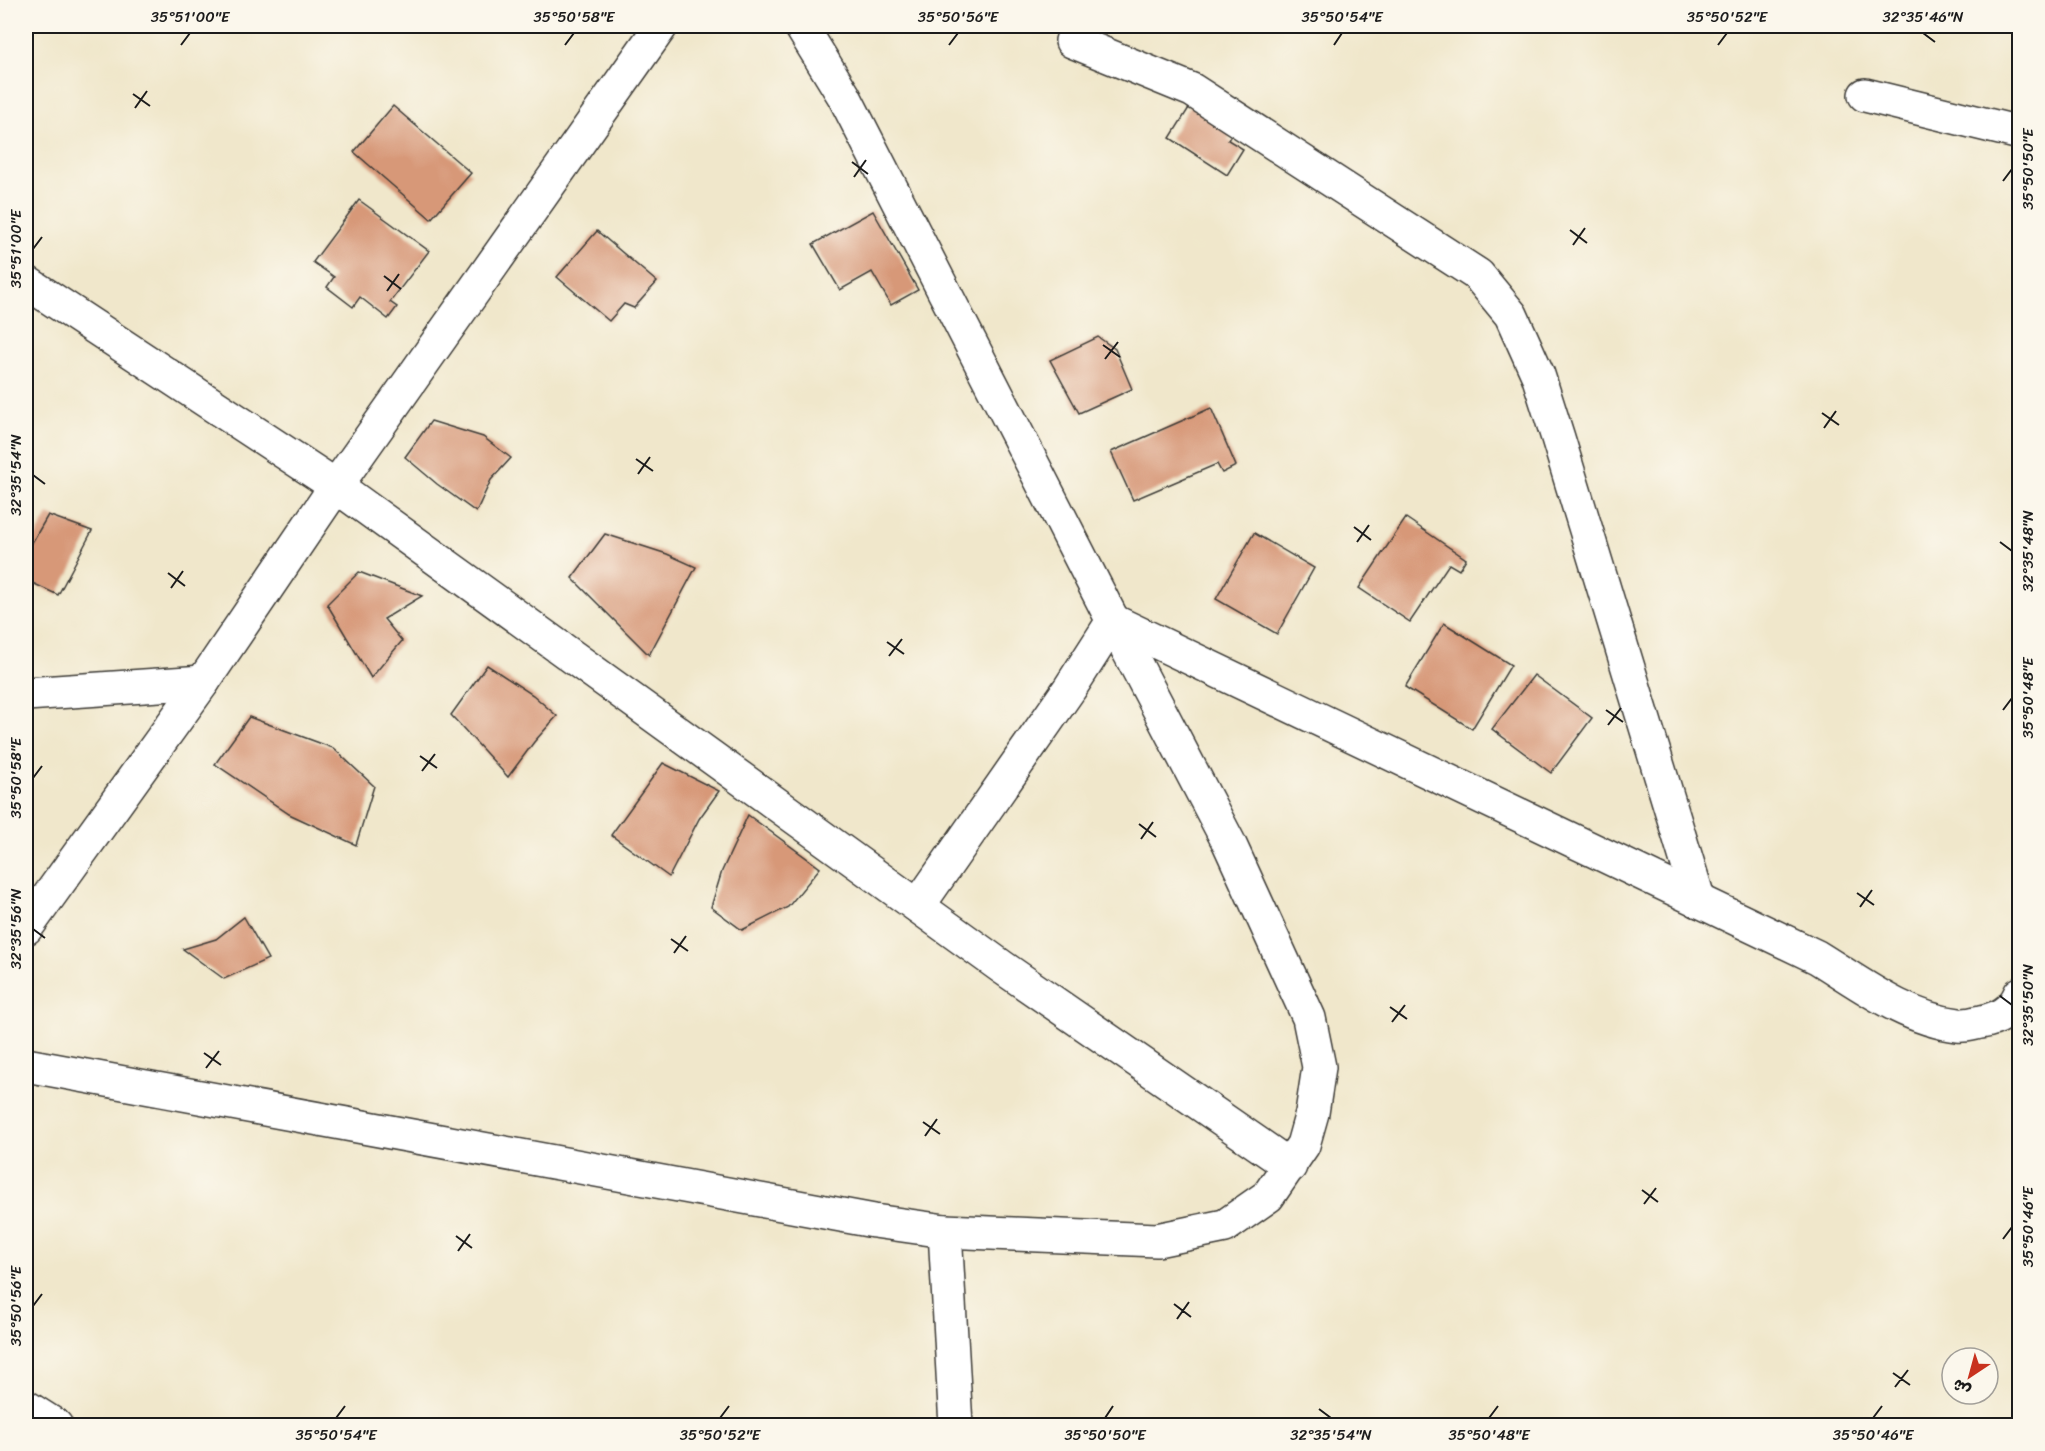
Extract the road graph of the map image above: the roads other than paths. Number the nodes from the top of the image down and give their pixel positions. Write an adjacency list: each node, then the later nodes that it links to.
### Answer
1 (661, 26): 7 (street)
2 (801, 26): 8 (street)
3 (1072, 41): 11 (street)
4 (1865, 95): 5 (street)
5 (2019, 133)
6 (26, 282): 7 (street)
7 (336, 486): 9 (street); 12 (street)
8 (1113, 621): 11 (street); 12 (street); 16 (street)
9 (203, 682): 10 (street); 13 (street)
10 (26, 694)
11 (1699, 901): 14 (street)
12 (918, 906): 16 (street)
13 (26, 928)
14 (2019, 994)
15 (26, 1065): 17 (street)
16 (1290, 1166): 17 (street)
17 (945, 1231): 20 (street)
18 (26, 1407): 19 (street)
19 (56, 1425)
20 (956, 1425)

